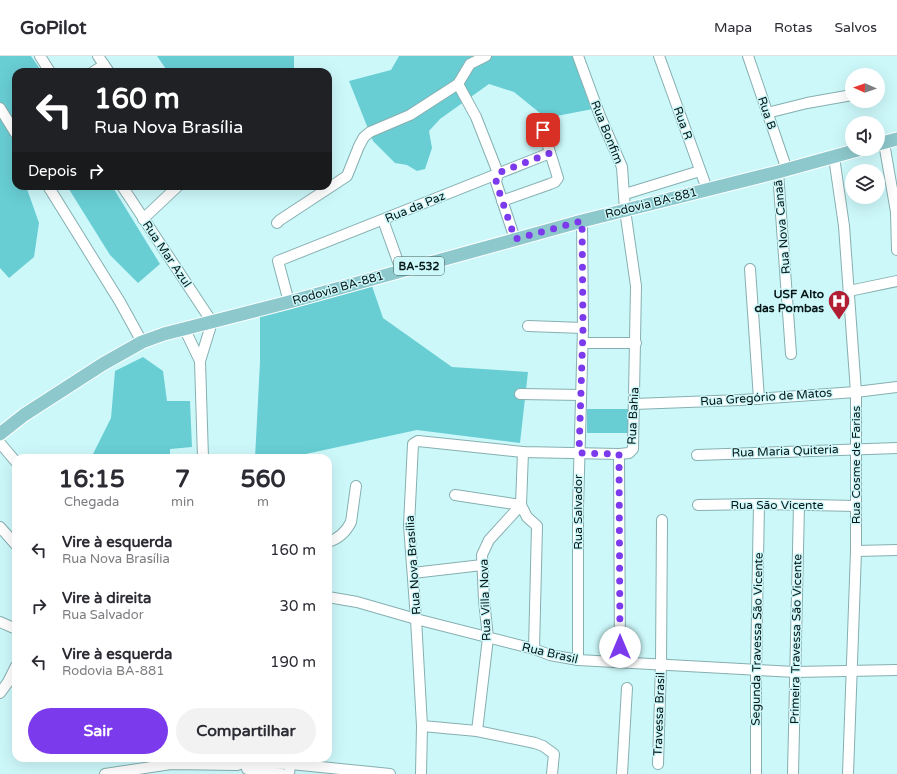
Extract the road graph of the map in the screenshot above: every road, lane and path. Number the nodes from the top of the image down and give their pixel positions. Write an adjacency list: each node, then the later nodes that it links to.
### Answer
1 (40, 56): 6 (street)
2 (486, 56): 7 (street)
3 (578, 56): 28 (street, Rua Bonfim)
4 (659, 56): 19 (street, Rua R)
5 (748, 56): 10 (street, Rua B)
6 (48, 68)
7 (458, 84): 21 (street); 22 (street)
8 (845, 96): 10 (street)
9 (0, 108): 11 (street)
10 (767, 113): 20 (street, Rua B)
11 (12, 128)
12 (543, 130): 15 (street)
13 (897, 139): 14 (main road)
14 (885, 142)
15 (550, 153): 21 (street, Rua da Paz); 29 (street)
16 (845, 154): 18 (main road, Rodovia BA-881 / BA-532)
17 (884, 156): 36 (street)
18 (834, 157): 20 (main road, Rodovia BA-881 / BA-532); 40 (street, Rua Cosme de Farias)
19 (700, 171): 23 (street, Rua R); 28 (street)
20 (782, 171): 23 (main road, Rodovia BA-881 / BA-532); 49 (street, Rua Nova Canaã)
21 (498, 173): 29 (street); 32 (street, Rua da Paz)
22 (332, 186)
23 (707, 189): 30 (main road, Rodovia BA-881 / BA-532)
24 (50, 190): 46 (street)
25 (125, 190): 31 (street, Rua Mar Azul)
26 (174, 190): 31 (street)
27 (326, 190): 34 (street)
28 (625, 194): 30 (street, Rua Bonfim)
29 (502, 201): 35 (street)
30 (625, 210): 33 (main road, Rodovia BA-881 / BA-532); 48 (street, Rua Bahia)
31 (143, 219): 42 (street, Rua Mar Azul)
32 (383, 220): 38 (street); 41 (street, Rua da Paz)
33 (582, 221): 35 (main road, Rodovia BA-881 / BA-532); 44 (street, Rua Salvador)
34 (277, 224)
35 (515, 239): 38 (main road, Rodovia BA-881 / BA-532)
36 (897, 250)
37 (750, 269): 55 (street)
38 (401, 270): 41 (main road, Rodovia BA-881 / BA-532)
39 (897, 281): 40 (street)
40 (848, 292): 52 (street, Rua Cosme de Farias)
41 (288, 302): 42 (main road, Rodovia BA-881 / BA-532)
42 (212, 322): 45 (main road, Rodovia BA-881 / BA-532); 50 (street)
43 (528, 326): 44 (street)
44 (583, 328): 47 (street, Rua Salvador)
45 (185, 330): 46 (main road, Rodovia BA-881 / BA-532); 50 (street)
46 (142, 342): 57 (main road, Rodovia BA-881 / BA-532)
47 (583, 343): 48 (street); 54 (street, Rua Salvador)
48 (636, 343): 56 (street, Rua Bahia)
49 (791, 354)
50 (200, 361): 63 (street)
51 (897, 387): 52 (street, Rua Gregório de Matos)
52 (856, 392): 55 (street, Rua Gregório de Matos); 59 (street, Rua Cosme de Farias)
53 (520, 394): 54 (street)
54 (581, 395): 62 (street, Rua Salvador)
55 (759, 399): 56 (street, Rua Gregório de Matos)
56 (634, 404): 64 (street, Rua Bahia)
57 (0, 434)
58 (0, 443): 66 (street)
59 (856, 448): 60 (street, Rua Maria Quiteria); 65 (street, Rua Maria Quiteria); 73 (street, Rua Cosme de Farias)
60 (897, 448)
61 (523, 452): 62 (street, Rua Nova Brasília); 70 (street); 81 (street, Rua Nova Brasília)
62 (579, 453): 64 (street, Rua Nova Brasília); 88 (street, Rua Salvador)
63 (203, 454)
64 (619, 454): 89 (street, Rua Bahia)
65 (696, 455)
66 (12, 457)
67 (356, 486): 77 (street)
68 (455, 495): 70 (street)
69 (759, 504): 71 (street, Rua São Vicente); 72 (street, Rua São Vicente); 91 (street, Segunda Travessa São Vicente)
70 (521, 505): 80 (street, Rua Villa Nova); 87 (street)
71 (698, 505)
72 (799, 505): 73 (street, Rua São Vicente); 93 (street, Primeira Travessa São Vicente)
73 (856, 506): 79 (street, Rua Cosme de Farias)
74 (662, 520): 90 (street)
75 (0, 527): 76 (street)
76 (12, 540)
77 (332, 541)
78 (897, 550): 79 (street)
79 (856, 551): 94 (street, Rua Cosme de Farias)
80 (482, 565): 81 (street); 86 (street, Rua Villa Nova)
81 (413, 573): 83 (street, Rua Nova Brasília)
82 (332, 598): 83 (street, Rua Brasil)
83 (416, 619): 86 (street, Rua Brasil); 98 (street, Rua Nova Brasília)
84 (0, 622): 85 (street)
85 (12, 627)
86 (488, 638): 87 (street, Rua Brasil); 99 (street, Rua Villa Nova)
87 (534, 649): 88 (street, Rua Brasil)
88 (578, 660): 89 (street, Rua Brasil)
89 (620, 662): 90 (street, Rua Brasil)
90 (661, 664): 91 (street, Rua Brasil); 100 (street, Travessa Brasil)
91 (756, 670): 93 (street, Rua Brasil); 109 (street, Segunda Travessa São Vicente)
92 (897, 670): 94 (street, Rua Brasil)
93 (795, 672): 94 (street, Rua Brasil); 110 (street, Primeira Travessa São Vicente)
94 (852, 672): 111 (street, Rua Cosme de Farias)
95 (12, 674): 97 (street)
96 (626, 688): 108 (street)
97 (0, 694)
98 (422, 726): 99 (street); 106 (street, Rua Nova Brasília)
99 (476, 731): 107 (street)
100 (658, 764)
101 (290, 765): 102 (street); 105 (street)
102 (242, 766): 103 (street); 104 (street)
103 (105, 774)
104 (282, 774)
105 (390, 774)
106 (421, 774)
107 (552, 774)
108 (622, 774)
109 (756, 774)
110 (793, 774)
111 (848, 774)

